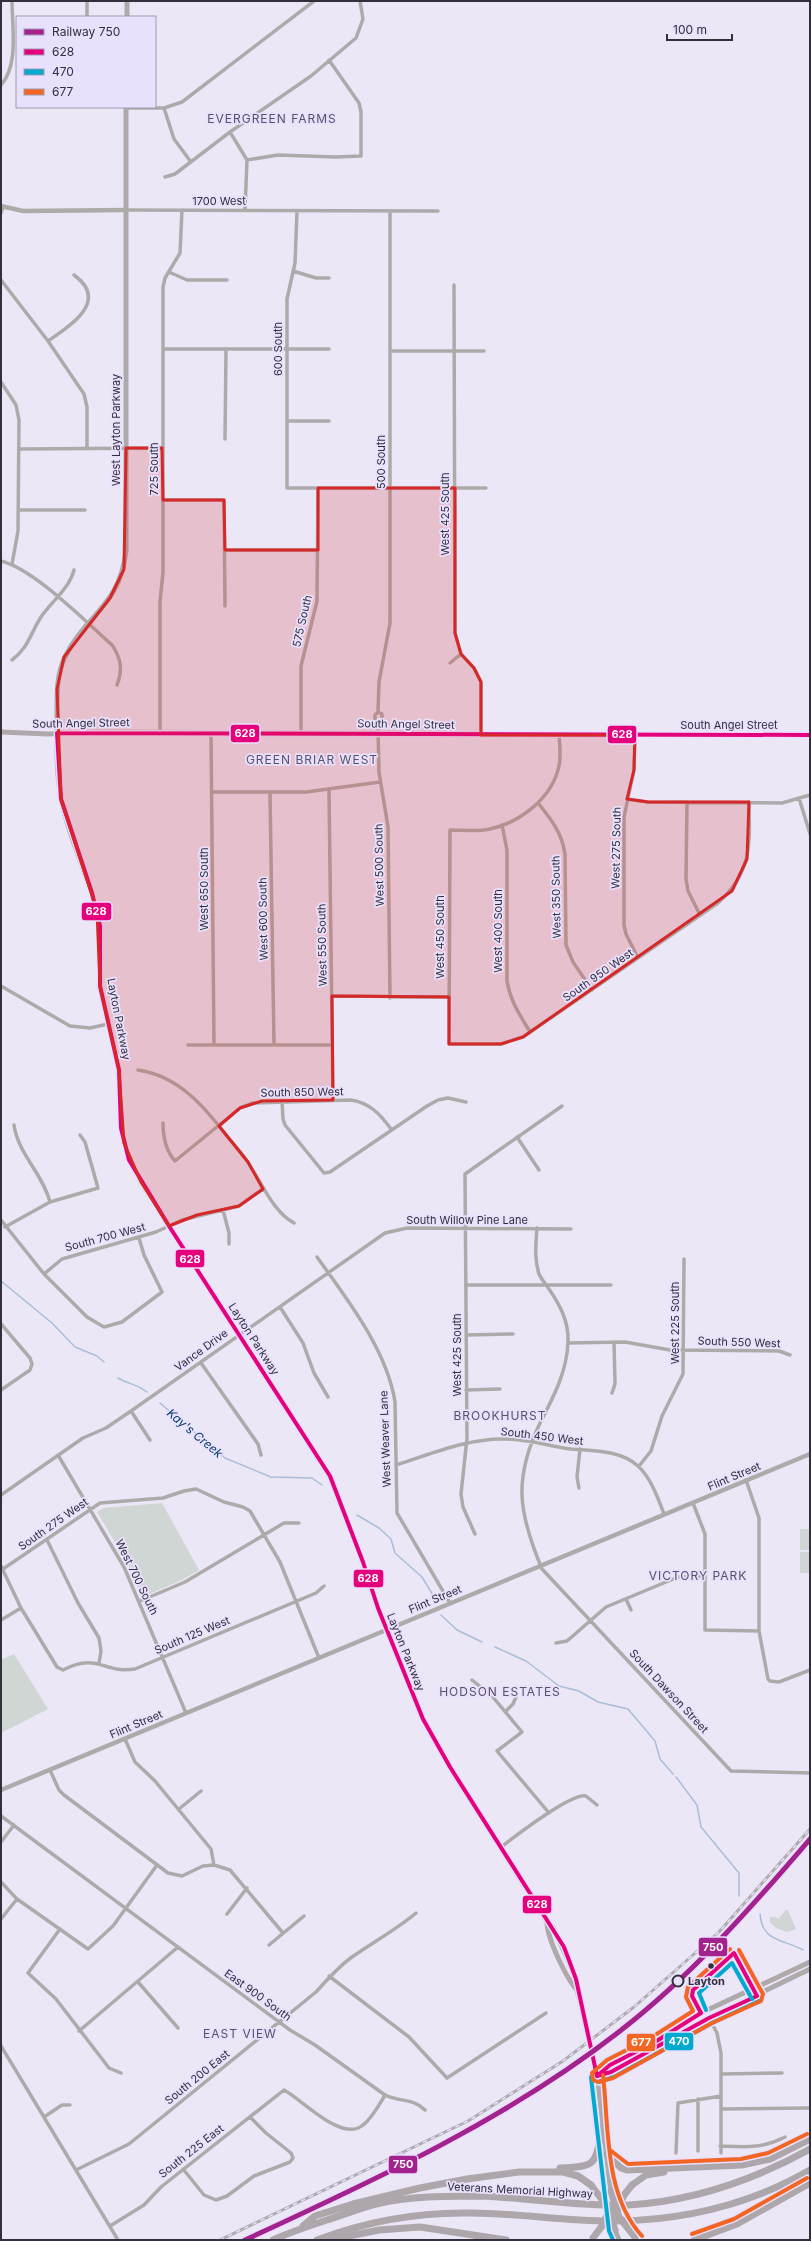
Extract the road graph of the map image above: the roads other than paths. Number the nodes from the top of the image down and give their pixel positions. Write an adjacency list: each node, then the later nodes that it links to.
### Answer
1 (12, 1): 9 (street)
2 (87, 1): 6 (street)
3 (127, 1): 7 (main road)
4 (314, 1): 11 (street)
5 (360, 1): 8 (street)
6 (87, 16)
7 (127, 16)
8 (330, 60): 12 (street); 13 (street)
9 (1, 85)
10 (126, 108): 11 (street); 17 (main road, West Layton Parkway)
11 (164, 108): 14 (street)
12 (230, 132): 13 (street); 14 (street)
13 (247, 160): 19 (street)
14 (191, 162): 15 (street)
15 (165, 177)
16 (2, 207): 17 (street, 1700 West); 23 (street)
17 (126, 210): 18 (street, 1700 West); 43 (main road, West Layton Parkway)
18 (182, 210): 19 (street, 1700 West); 25 (street, 725 South)
19 (245, 210): 20 (street, 1700 West)
20 (297, 211): 21 (street, 1700 West); 24 (street, 600 South)
21 (390, 211): 22 (street, 1700 West); 36 (street, 500 South)
22 (438, 211)
23 (1, 213)
24 (293, 271): 27 (street); 33 (street, 600 South)
25 (168, 272): 29 (street); 32 (street, 725 South)
26 (74, 275): 31 (street)
27 (329, 278)
28 (1, 280): 31 (street)
29 (227, 280)
30 (454, 285): 37 (street, West 425 South)
31 (48, 341): 46 (street)
32 (163, 349): 35 (street); 44 (street, 725 South)
33 (287, 349): 34 (street); 35 (street); 41 (street, 600 South)
34 (329, 349)
35 (226, 350): 42 (street)
36 (390, 351): 37 (street); 48 (street, 500 South)
37 (454, 352): 38 (street); 49 (street, West 425 South)
38 (484, 352)
39 (1, 382): 45 (street)
40 (329, 420): 41 (street)
41 (287, 421): 47 (street, 600 South)
42 (225, 439)
43 (126, 448): 44 (street); 46 (street); 61 (main road, West Layton Parkway)
44 (162, 448): 51 (street, 725 South)
45 (19, 449): 46 (street); 52 (street)
46 (86, 449)
47 (318, 488): 48 (street); 55 (street, 575 South)
48 (390, 488): 49 (street); 66 (street, 500 South)
49 (455, 488): 50 (street); 62 (street, West 425 South)
50 (486, 488)
51 (163, 500): 54 (street); 69 (street, 725 South)
52 (19, 510): 53 (street); 57 (street)
53 (85, 510)
54 (224, 550): 55 (street); 60 (street)
55 (318, 550): 72 (street, 575 South)
56 (1, 561): 57 (street)
57 (12, 564): 59 (street)
58 (74, 570): 59 (street)
59 (57, 597): 61 (street); 63 (street)
60 (225, 606)
61 (89, 624): 65 (street); 71 (main road, West Layton Parkway)
62 (461, 654): 64 (street); 73 (street, West 425 South)
63 (12, 660)
64 (450, 663)
65 (117, 685)
66 (378, 712): 67 (street, 500 South); 67 (street, 500 South)
67 (378, 730): 72 (main road, South Angel Street); 73 (main road, South Angel Street); 77 (street, West 500 South)
68 (1, 732): 71 (main road, South Angel Street)
69 (160, 732): 70 (main road, South Angel Street); 71 (main road, South Angel Street)
70 (211, 732): 72 (main road, South Angel Street); 79 (street, West 650 South)
71 (57, 733): 96 (main road, Layton Parkway)
72 (301, 733)
73 (481, 735): 74 (main road, South Angel Street)
74 (560, 735): 75 (main road, South Angel Street); 86 (street)
75 (635, 735): 76 (main road, South Angel Street); 83 (street, West 275 South)
76 (810, 735)
77 (380, 782): 78 (street); 95 (street, West 500 South)
78 (329, 791): 80 (street); 93 (street, West 550 South)
79 (212, 792): 80 (street); 100 (street, West 650 South)
80 (270, 792): 101 (street, West 600 South)
81 (810, 794): 82 (street)
82 (799, 798): 85 (street); 88 (street)
83 (626, 799): 84 (street); 90 (street, West 275 South)
84 (687, 802): 85 (street); 89 (street)
85 (749, 802): 89 (street, South 950 West)
86 (538, 803): 87 (street); 92 (street, West 350 South)
87 (502, 825): 94 (street, West 450 South); 97 (street, West 400 South)
88 (810, 834)
89 (700, 915): 90 (street, South 950 West)
90 (638, 958): 92 (street, South 950 West)
91 (1, 986): 96 (street)
92 (592, 990): 97 (street, South 950 West)
93 (332, 996): 95 (street); 102 (street, West 550 South)
94 (449, 997): 95 (street); 98 (street, West 450 South)
95 (390, 998)
96 (108, 1024): 120 (main road, Layton Parkway)
97 (530, 1032): 98 (street, South 950 West)
98 (449, 1044)
99 (188, 1045): 100 (street)
100 (214, 1045): 101 (street)
101 (274, 1045): 102 (street)
102 (332, 1045): 104 (street, West 550 South)
103 (138, 1070): 110 (street)
104 (333, 1100): 105 (street, South 850 West); 111 (street, South 850 West)
105 (282, 1101): 110 (street, South 850 West); 111 (street)
106 (466, 1102): 111 (street)
107 (562, 1106): 113 (street)
108 (163, 1123): 110 (street, South 850 West)
109 (14, 1125): 116 (street)
110 (219, 1126): 115 (street)
111 (391, 1129)
112 (80, 1135): 116 (street)
113 (517, 1137): 114 (street); 122 (street, West 425 South)
114 (539, 1170)
115 (263, 1189): 117 (street, South 700 West); 119 (street)
116 (50, 1202): 121 (street)
117 (223, 1210): 120 (street, South 700 West); 126 (street)
118 (1, 1220): 121 (street)
119 (294, 1223)
120 (168, 1226): 125 (street, South 700 West); 138 (main road, Layton Parkway)
121 (5, 1227): 132 (street)
122 (466, 1228): 123 (street, South Willow Pine Lane); 131 (street, South Willow Pine Lane); 133 (street, West 425 South)
123 (537, 1228): 124 (street, South Willow Pine Lane); 134 (street)
124 (571, 1229)
125 (139, 1238): 132 (street, South 700 West); 132 (street)
126 (229, 1244)
127 (317, 1257): 131 (street, West Weaver Lane)
128 (684, 1259): 130 (street, West 225 South)
129 (678, 1266): 130 (street)
130 (684, 1266): 143 (street, West 225 South)
131 (328, 1273): 136 (street, Vance Drive); 159 (street, West Weaver Lane)
132 (44, 1274)
133 (466, 1285): 134 (street); 140 (street, West 425 South)
134 (546, 1285): 135 (street); 142 (street)
135 (611, 1286)
136 (280, 1307): 138 (street, Vance Drive); 150 (street)
137 (1, 1324): 147 (street)
138 (239, 1334): 145 (street, Vance Drive); 183 (main road, Layton Parkway)
139 (513, 1334): 140 (street)
140 (466, 1335): 148 (street, West 425 South)
141 (614, 1342): 142 (street, South 550 West); 143 (street, South 550 West); 149 (street)
142 (568, 1343): 153 (street)
143 (685, 1350): 144 (street, South 550 West); 160 (street, West 225 South)
144 (790, 1354)
145 (201, 1363): 151 (street, Vance Drive); 158 (street)
146 (500, 1389): 148 (street)
147 (1, 1390)
148 (466, 1390): 154 (street, West 425 South)
149 (612, 1393)
150 (328, 1397)
151 (130, 1411): 152 (street); 157 (street, Vance Drive)
152 (150, 1440)
153 (532, 1442): 154 (street, South 450 West); 155 (street, South 450 West); 171 (street)
154 (466, 1443): 159 (street, South 450 West); 168 (street, West 425 South)
155 (580, 1449): 160 (street, South 450 West); 162 (street)
156 (810, 1454): 161 (street, Flint Street)
157 (58, 1455): 163 (street, Vance Drive); 165 (street, West 700 South)
158 (261, 1455)
159 (396, 1465): 178 (street, West Weaver Lane)
160 (639, 1466): 166 (street)
161 (746, 1480): 164 (street, Flint Street); 184 (street)
162 (579, 1488)
163 (1, 1495)
164 (693, 1503): 166 (street, Flint Street); 173 (street)
165 (91, 1509): 169 (street, South 275 West); 170 (street, South 275 West); 176 (street, West 700 South)
166 (664, 1514): 171 (street, Flint Street)
167 (299, 1523): 169 (street)
168 (475, 1534)
169 (264, 1535): 176 (street); 177 (street, South 275 West)
170 (47, 1540): 172 (street, South 275 West); 188 (street)
171 (540, 1565): 178 (street, Flint Street); 182 (street, South Dawson Street)
172 (2, 1568): 179 (street)
173 (704, 1576): 175 (street); 184 (street)
174 (324, 1586): 177 (street, South 125 West)
175 (626, 1599): 180 (street); 182 (street)
176 (140, 1601): 186 (street, West 700 South)
177 (296, 1601): 186 (street, South 125 West); 187 (street, South 275 West)
178 (450, 1603): 183 (street, Flint Street)
179 (21, 1608): 181 (street); 188 (street, South 125 West)
180 (631, 1610)
181 (1, 1620)
182 (590, 1620): 185 (street); 196 (street, South Dawson Street)
183 (387, 1630): 187 (street, Flint Street); 205 (main road, Layton Parkway)
184 (759, 1631): 189 (street)
185 (556, 1643)
186 (163, 1656): 188 (street, South 125 West); 193 (street, West 700 South)
187 (319, 1658): 193 (street, Flint Street)
188 (99, 1663)
189 (810, 1670)
190 (472, 1680): 192 (street)
191 (516, 1697): 192 (street)
192 (506, 1711): 201 (street)
193 (186, 1713): 194 (street, Flint Street)
194 (125, 1739): 195 (street, Flint Street); 200 (street)
195 (50, 1770): 197 (street, Flint Street); 206 (street)
196 (810, 1773)
197 (1, 1790)
198 (200, 1791): 200 (street)
199 (597, 1805): 201 (street)
200 (179, 1808): 207 (street)
201 (549, 1813): 205 (street)
202 (1, 1816): 203 (street, East 900 South)
203 (14, 1825): 204 (street); 211 (street, East 900 South)
204 (1, 1842)
205 (500, 1848): 233 (main road, Layton Parkway, bridge)
206 (157, 1865): 207 (street); 211 (street)
207 (214, 1865): 209 (street)
208 (1, 1882): 210 (street)
209 (247, 1888): 213 (street); 217 (street)
210 (17, 1899): 215 (street); 216 (street)
211 (126, 1908): 216 (street); 219 (street, East 900 South)
212 (416, 1913): 222 (street, South 200 East)
213 (227, 1914)
214 (304, 1916): 217 (street)
215 (1, 1919)
216 (60, 1929): 228 (street)
217 (283, 1933): 218 (street)
218 (269, 1945)
219 (178, 1948): 223 (street); 226 (street, East 900 South)
220 (810, 1962): 233 (main road)
221 (810, 1969): 225 (main road)
222 (329, 1976): 224 (street); 226 (street, South 200 East)
223 (138, 1982): 227 (street); 228 (street)
224 (546, 2013)
225 (709, 2018): 232 (street); 233 (main road)
226 (280, 2022): 234 (street, East 900 South); 254 (street, South 200 East)
227 (178, 2028)
228 (79, 2031): 230 (street)
229 (1, 2046): 241 (street)
230 (121, 2073)
231 (782, 2073): 232 (street)
232 (721, 2074): 235 (street)
233 (597, 2076): 243 (main road, Layton Parkway)
234 (385, 2095): 239 (street, East 900 South); 242 (street, South 225 East)
235 (721, 2096): 236 (street); 240 (street)
236 (698, 2099): 248 (street); 249 (street)
237 (70, 2105): 241 (street)
238 (810, 2108): 240 (street)
239 (425, 2110)
240 (721, 2110): 246 (street)
241 (44, 2117): 254 (street)
242 (250, 2117): 252 (street, South 225 East); 252 (street)
243 (603, 2126): 251 (main road, Layton Parkway); 256 (highway)
244 (785, 2137): 246 (street)
245 (810, 2139): 253 (highway)
246 (720, 2146): 250 (street)
247 (810, 2149): 263 (highway, Veterans Memorial Highway)
248 (698, 2151)
249 (676, 2153)
250 (721, 2153)
251 (606, 2154): 253 (highway); 258 (main road, Layton Parkway)
252 (183, 2169): 262 (street, South 225 East)
253 (686, 2169): 260 (highway, bridge)
254 (76, 2170): 262 (street)
255 (810, 2170): 269 (highway)
256 (538, 2171): 260 (highway, bridge); 263 (highway)
257 (810, 2184): 272 (highway)
258 (610, 2188): 259 (main road, Layton Parkway, bridge); 260 (highway, bridge)
259 (612, 2204): 260 (highway, bridge); 261 (main road, Layton Parkway)
260 (613, 2212): 261 (highway, bridge); 264 (highway, bridge); 265 (highway, bridge); 266 (highway, bridge)
261 (614, 2220): 264 (main road, Layton Parkway, bridge)
262 (110, 2226): 267 (street)
263 (299, 2229): 268 (highway, Veterans Memorial Highway)
264 (616, 2237)
265 (592, 2239)
266 (636, 2239)
267 (118, 2240)
268 (273, 2240)
269 (317, 2240)
270 (329, 2240): 271 (highway)
271 (506, 2240)
272 (694, 2240)

